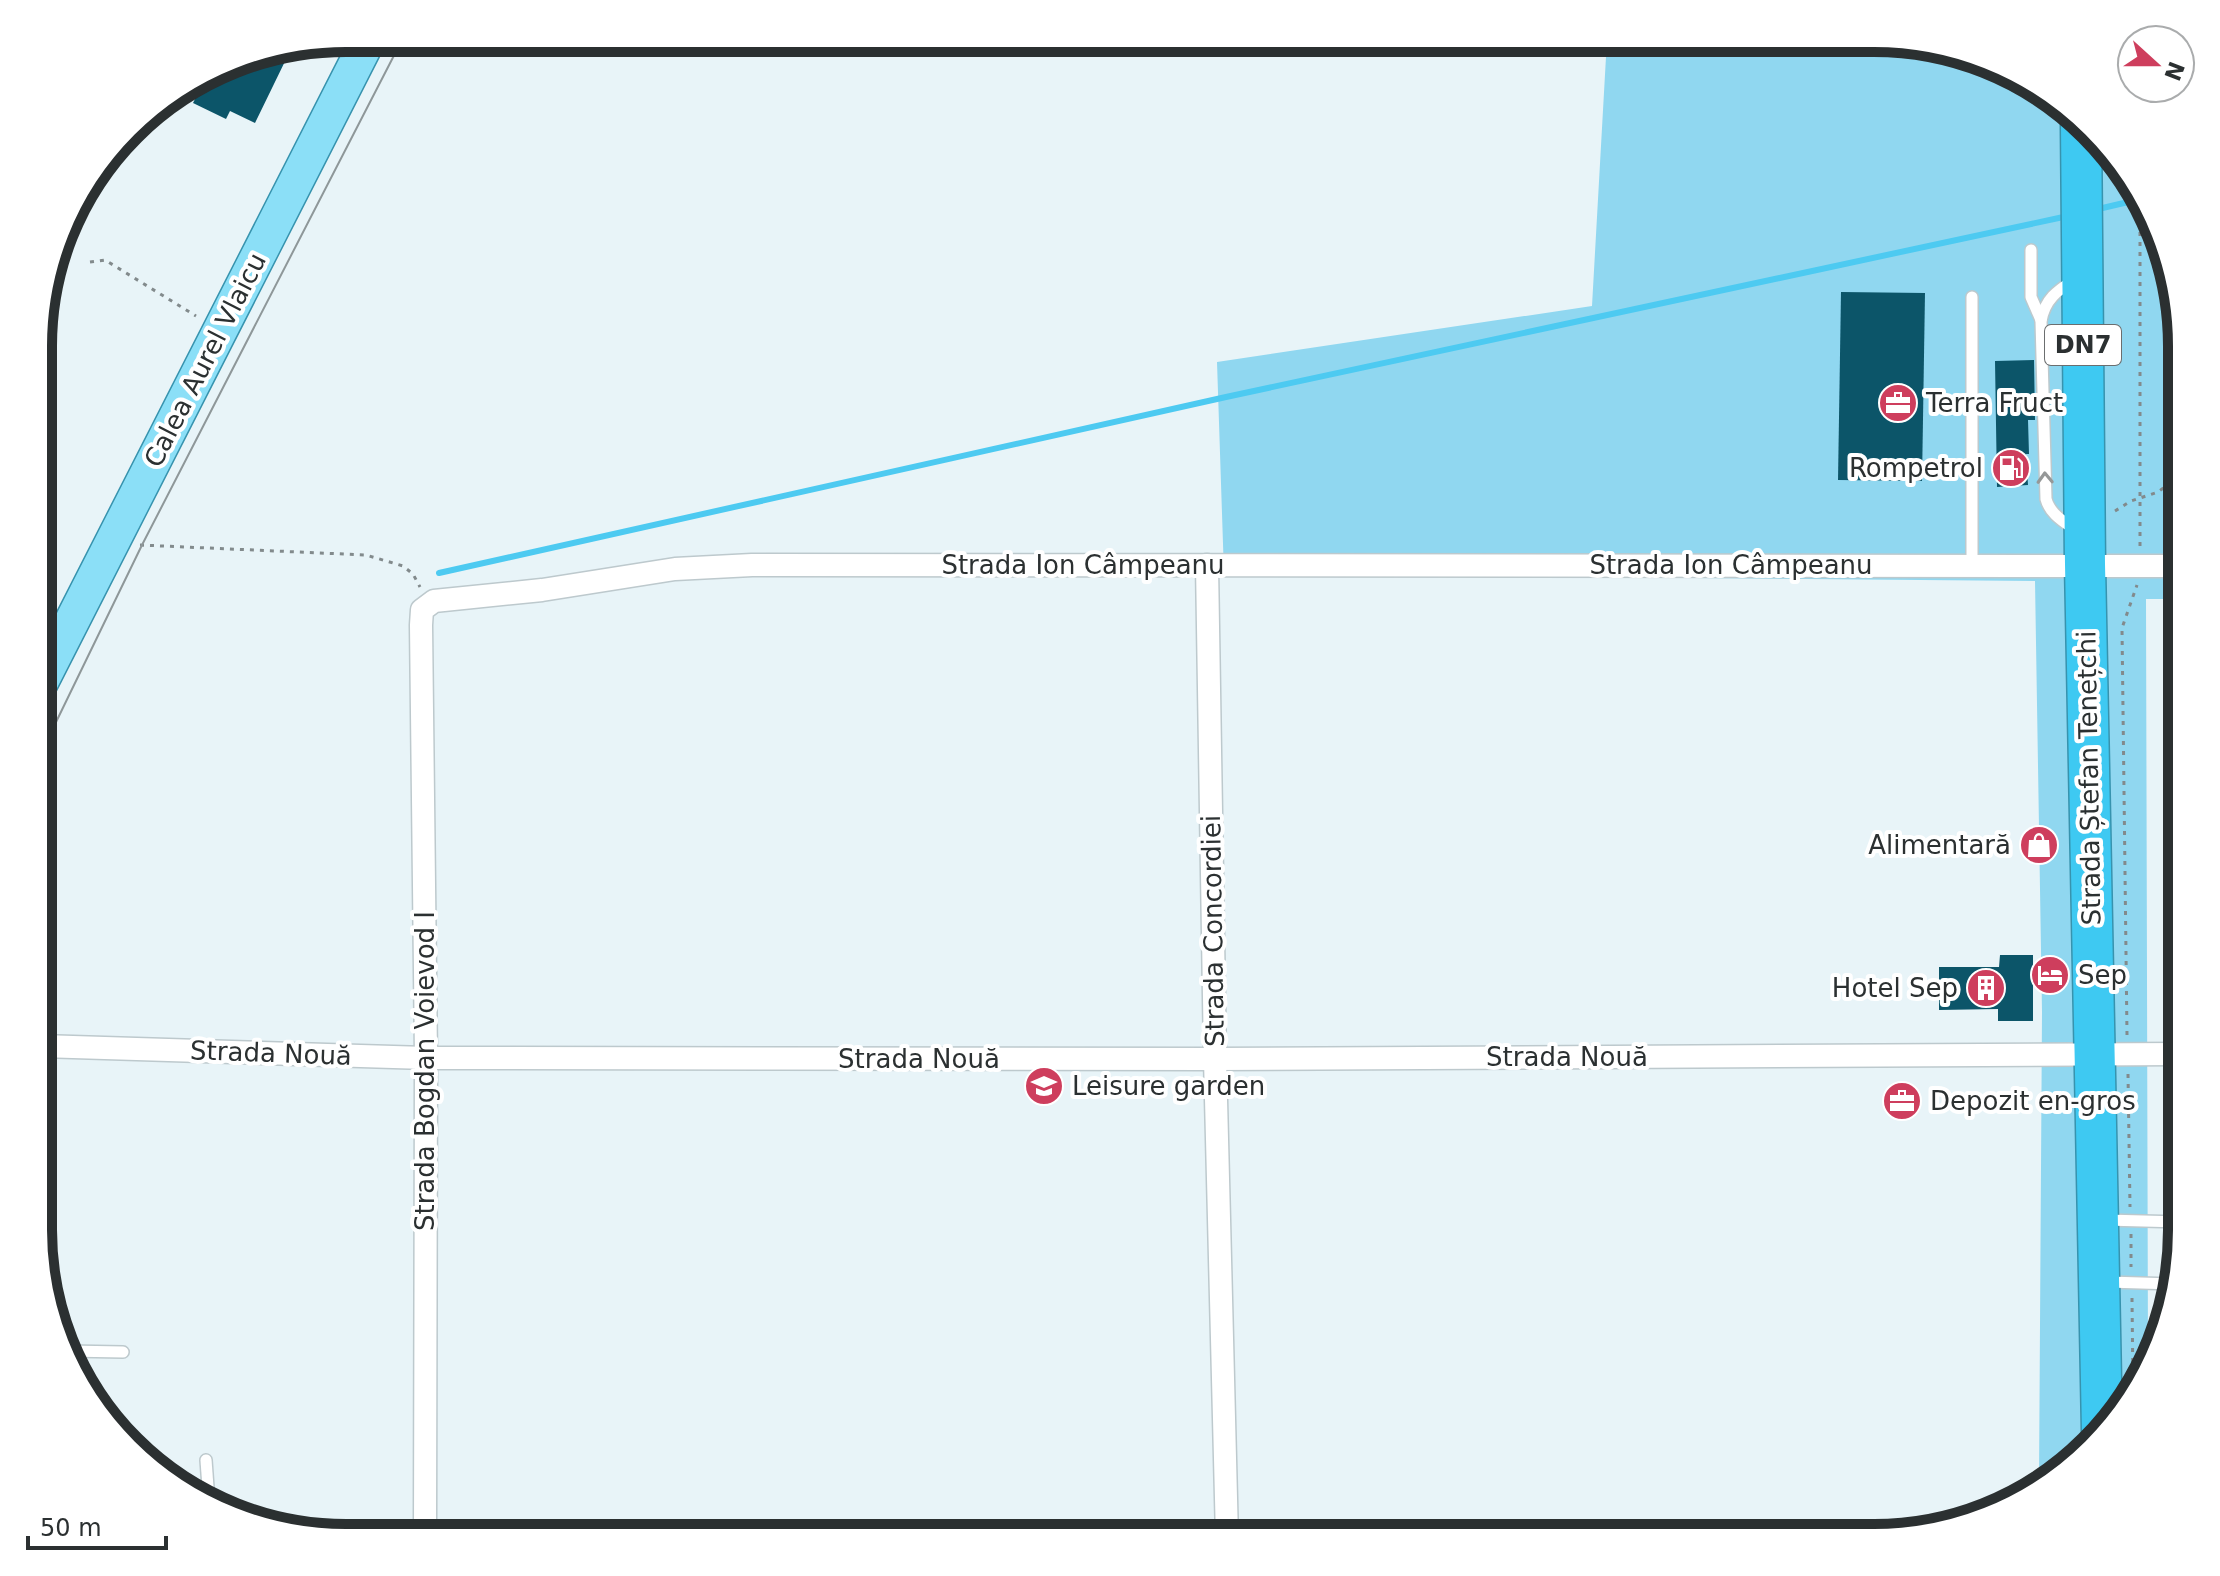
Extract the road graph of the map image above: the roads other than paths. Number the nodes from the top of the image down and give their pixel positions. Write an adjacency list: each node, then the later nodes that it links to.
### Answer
1 (362, 52): 12 (main road, Calea Aurel Vlaicu)
2 (2081, 137): 4 (highway, Strada Ștefan Tenețchi / DN7)
3 (2031, 250): 6 (lane)
4 (2082, 274): 6 (lane); 7 (highway, Strada Ștefan Tenețchi / DN7)
5 (1972, 297): 9 (lane)
6 (2041, 321): 7 (lane, one-way to 6)
7 (2085, 542): 9 (street, Strada Ion Câmpeanu); 10 (street, Strada Ion Câmpeanu); 14 (highway, Strada Ștefan Tenețchi / DN7)
8 (1207, 565): 9 (street, Strada Ion Câmpeanu); 11 (street, Strada Ion Câmpeanu); 17 (street, Strada Concordiei)
9 (1972, 565)
10 (2168, 566)
11 (426, 606): 16 (street, Strada Bogdan Voievod I)
12 (52, 660)
13 (52, 1046): 16 (street, Strada Nouă)
14 (2112, 1054): 15 (street, Strada Nouă); 17 (street, Strada Nouă); 18 (highway, Strada Ștefan Tenețchi / DN7)
15 (2168, 1054)
16 (426, 1058): 17 (street, Strada Nouă); 27 (street, Strada Bogdan Voievod I)
17 (1215, 1059): 28 (street, Strada Concordiei)
18 (2114, 1220): 19 (lane); 20 (highway, Strada Ștefan Tenețchi / DN7)
19 (2168, 1222)
20 (2115, 1283): 21 (lane); 24 (highway, Strada Ștefan Tenețchi / DN7)
21 (2163, 1284)
22 (78, 1351): 23 (lane)
23 (123, 1352)
24 (2104, 1413)
25 (206, 1460): 26 (lane)
26 (208, 1490)
27 (425, 1524)
28 (1227, 1524)

